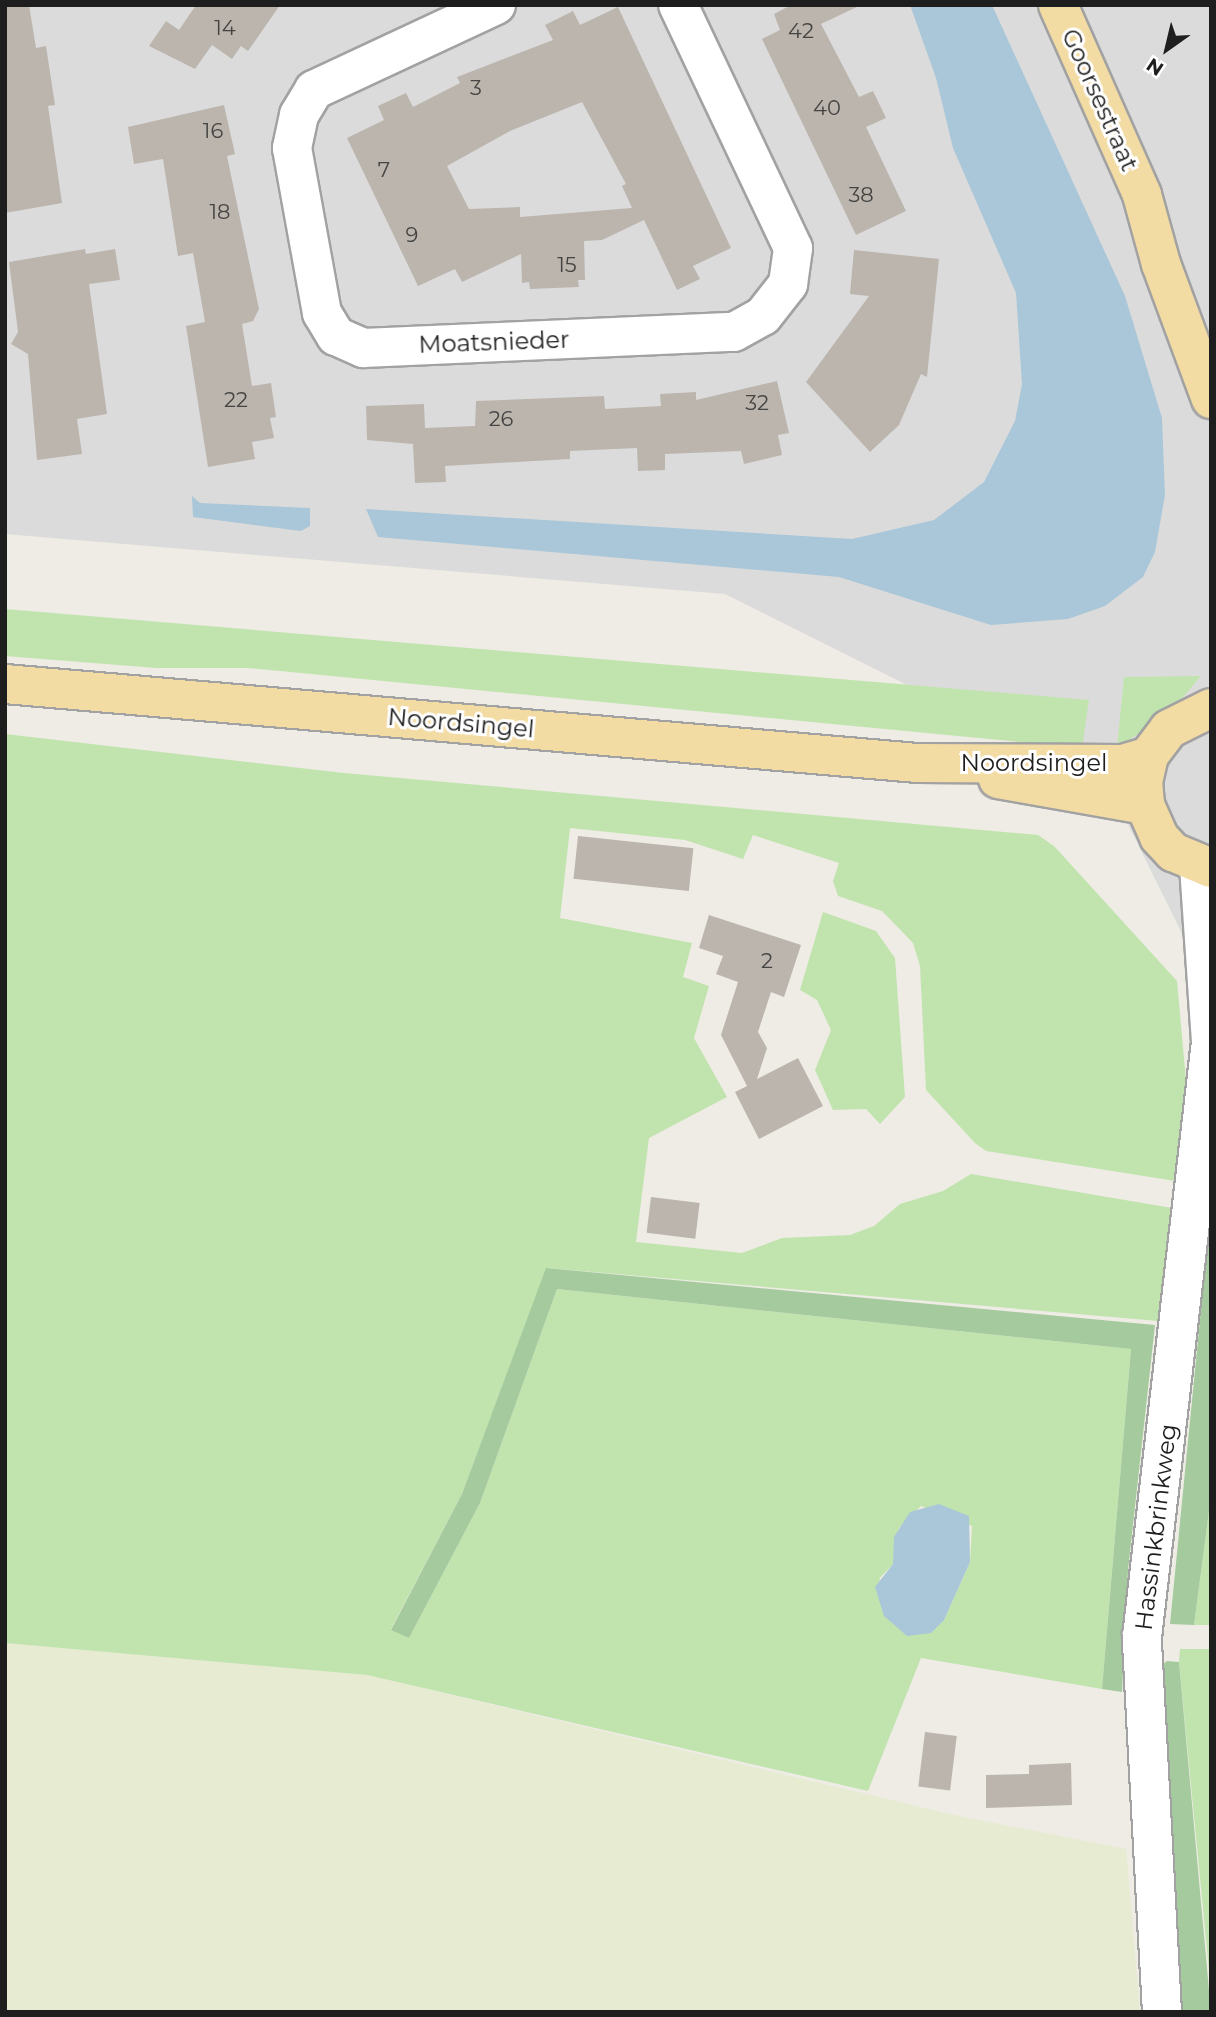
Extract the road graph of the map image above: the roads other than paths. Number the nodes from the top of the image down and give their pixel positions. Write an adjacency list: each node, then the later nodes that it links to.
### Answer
1 (496, 5): 2 (street, Moatsnieder)
2 (678, 5)
3 (1058, 5): 4 (main road, Goorsestraat)
4 (1142, 195): 5 (main road, Goorsestraat); 6 (main road, Goorsestraat)
5 (1211, 316)
6 (1211, 399)
7 (5, 684): 10 (main road, Noordsingel)
8 (1211, 708): 9 (main road)
9 (1149, 756): 10 (main road, Noordsingel); 11 (main road)
10 (917, 763): 11 (main road, Noordsingel)
11 (1144, 805): 12 (main road)
12 (1205, 867): 13 (street, Hassinkbrinkweg)
13 (1211, 1043): 14 (street, Hassinkbrinkweg)
14 (1162, 2012)

